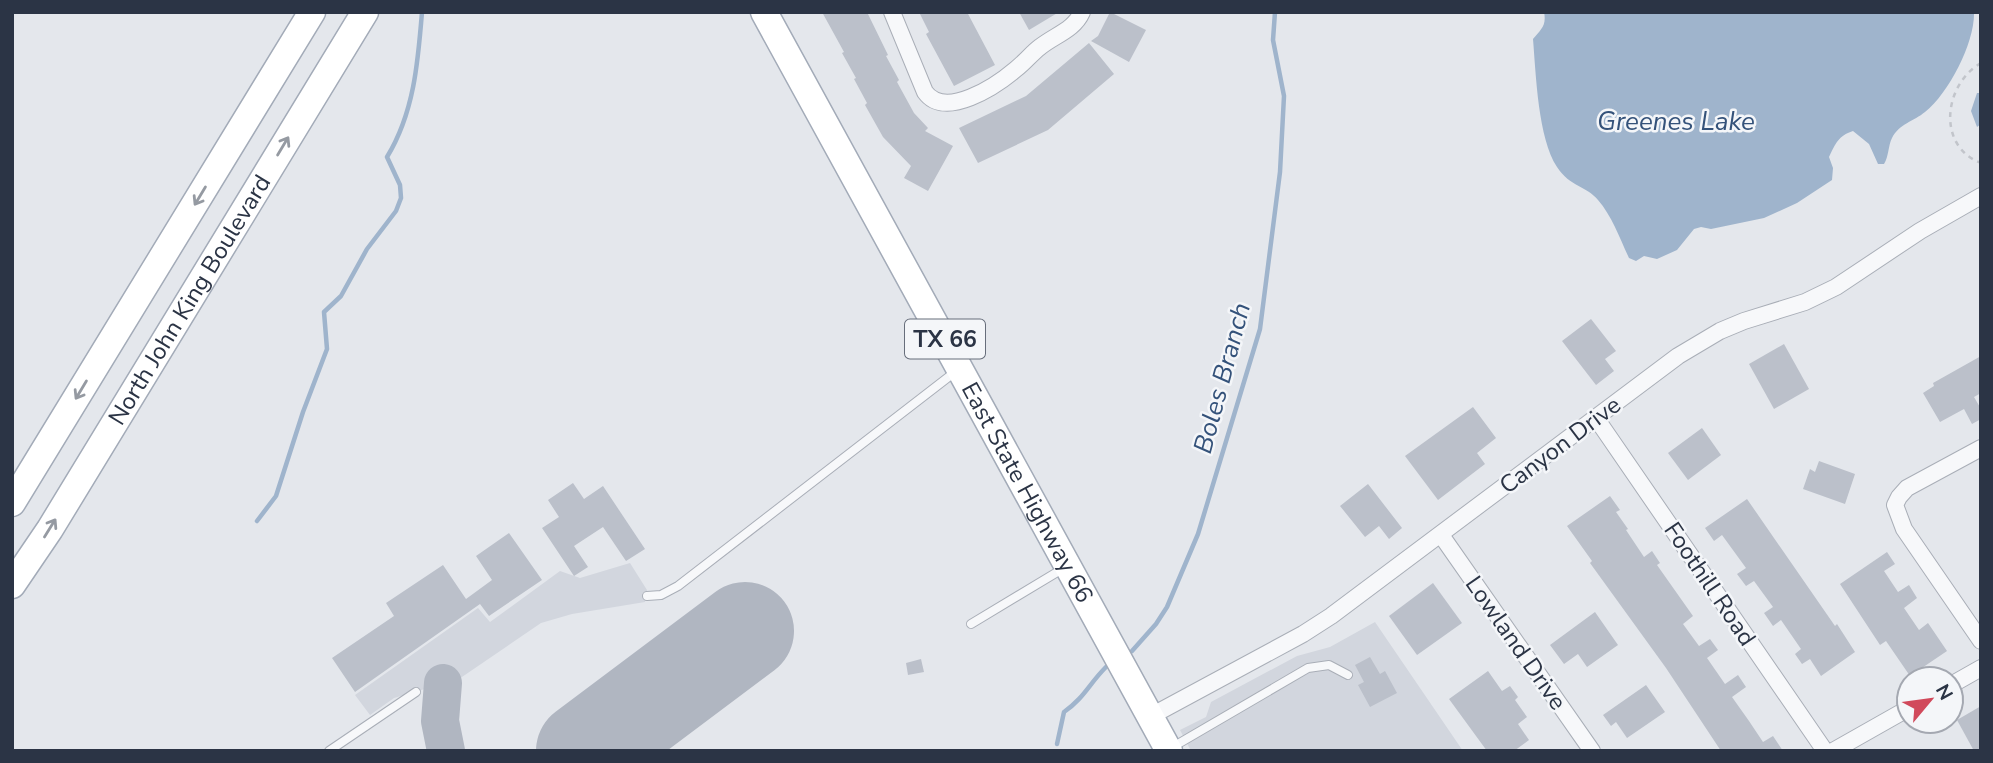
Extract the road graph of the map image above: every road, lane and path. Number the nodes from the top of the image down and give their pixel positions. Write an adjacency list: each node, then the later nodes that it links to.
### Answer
1 (312, 12): 12 (main road, North John King Boulevard, one-way to 12)
2 (365, 12): 15 (main road, North John King Boulevard, one-way to 2)
3 (764, 12): 9 (main road, East State Highway 66 / TX 66)
4 (892, 12): 5 (street)
5 (1082, 12)
6 (1981, 64): 7 (path)
7 (1981, 163)
8 (1981, 196): 10 (street, Canyon Drive)
9 (961, 368): 14 (main road, East State Highway 66 / TX 66); 16 (lane)
10 (1596, 418): 13 (street, Canyon Drive); 28 (street, Foothill Road)
11 (1981, 448): 18 (street)
12 (12, 503)
13 (1441, 535): 23 (street, Canyon Drive); 27 (street, Lowland Drive)
14 (1068, 566): 17 (lane); 23 (main road, East State Highway 66 / TX 66)
15 (12, 585)
16 (646, 596)
17 (971, 624)
18 (1981, 641)
19 (1981, 668): 21 (street)
20 (1348, 675): 25 (lane)
21 (1965, 677)
22 (416, 692): 26 (lane)
23 (1151, 716): 25 (main road, East State Highway 66 / TX 66)
24 (1895, 716): 29 (street)
25 (1169, 750)
26 (329, 751)
27 (1592, 751)
28 (1825, 751)
29 (1833, 751)

